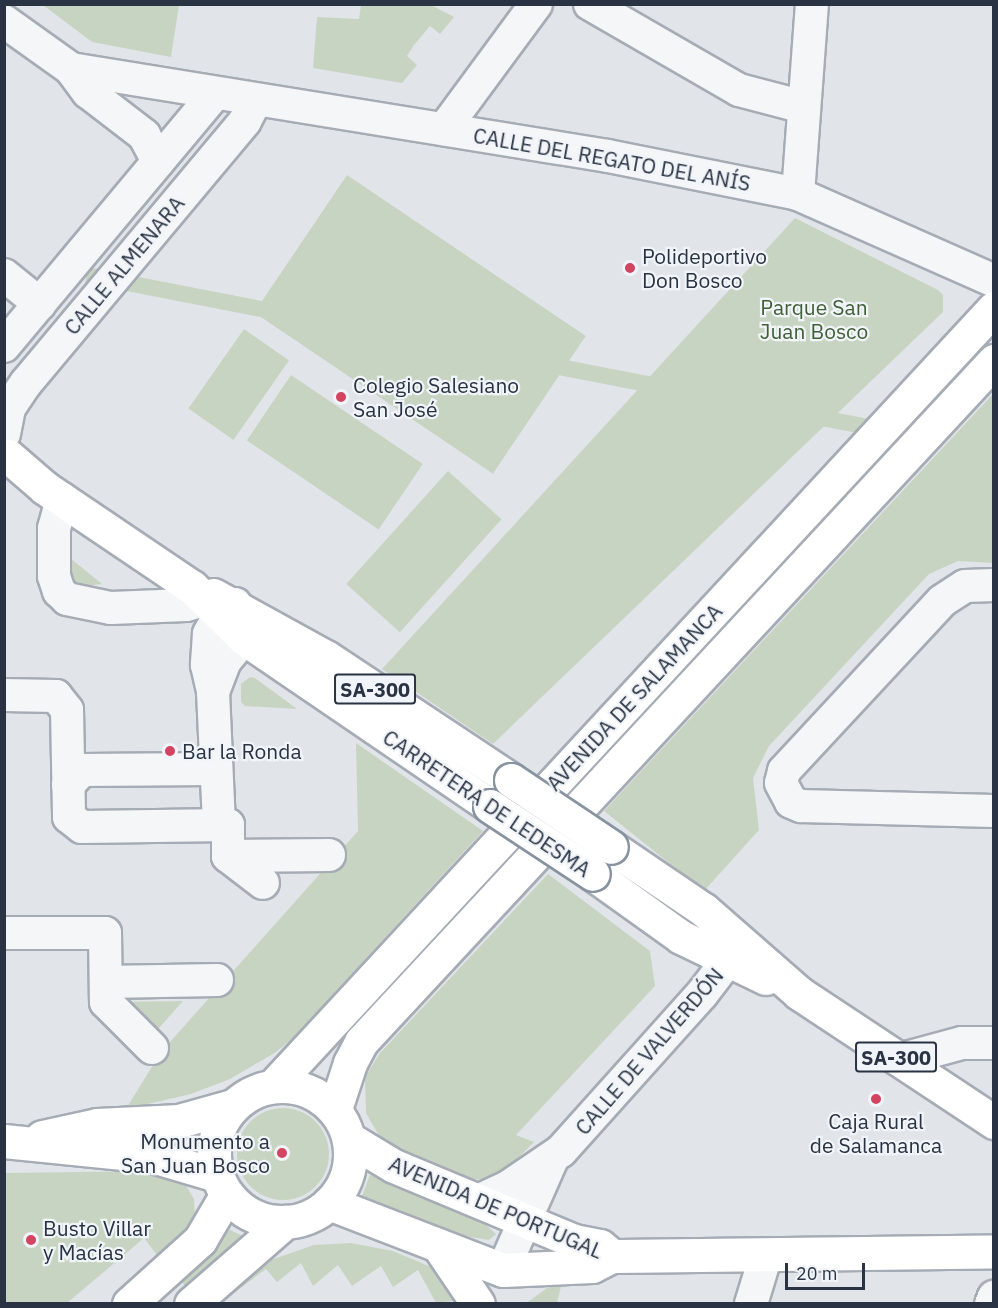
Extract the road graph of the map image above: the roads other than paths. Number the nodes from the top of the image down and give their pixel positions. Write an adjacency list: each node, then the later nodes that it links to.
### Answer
1 (536, 4): 9 (street)
2 (590, 4): 8 (street)
3 (812, 4): 8 (street)
4 (4, 21): 5 (street)
5 (71, 69): 6 (street, CALLE DEL REGATO DEL ANÍS); 10 (street)
6 (215, 94): 7 (street, CALLE DEL REGATO DEL ANÍS); 10 (street, CALLE ALMENARA)
7 (255, 101): 9 (street, CALLE DEL REGATO DEL ANÍS); 20 (street, CALLE ALMENARA)
8 (804, 107): 11 (street)
9 (444, 129): 11 (street, CALLE DEL REGATO DEL ANÍS)
10 (158, 161): 14 (street, CALLE ALMENARA)
11 (798, 194): 13 (street, CALLE DEL REGATO DEL ANÍS)
12 (4, 275): 14 (street, CALLE ALMENARA)
13 (993, 282)
14 (40, 304): 17 (street, CALLE ALMENARA)
15 (993, 308): 41 (main road, AVENIDA DE SALAMANCA)
16 (993, 326): 19 (main road, AVENIDA DE SALAMANCA)
17 (4, 346)
18 (993, 361): 19 (main road, AVENIDA DE SALAMANCA)
19 (914, 447): 43 (main road, AVENIDA DE SALAMANCA)
20 (5, 457): 21 (main road, CARRETERA DE LEDESMA / SA-300)
21 (53, 494): 23 (main road, CARRETERA DE LEDESMA / SA-300); 23 (street)
22 (986, 585): 29 (street)
23 (213, 601): 24 (main road, CARRETERA DE LEDESMA / SA-300); 25 (street); 35 (main road, CARRETERA DE LEDESMA / SA-300, bridge)
24 (244, 638): 25 (street); 35 (main road, CARRETERA DE LEDESMA / SA-300, bridge)
25 (213, 692): 28 (street)
26 (4, 695): 27 (street)
27 (72, 767): 28 (street); 30 (street)
28 (213, 770): 30 (street)
29 (993, 810)
30 (219, 825): 32 (street)
31 (329, 855): 32 (street)
32 (228, 856): 33 (street)
33 (263, 883)
34 (4, 933): 37 (street)
35 (730, 947): 40 (main road, CARRETERA DE LEDESMA / SA-300); 47 (street, CALLE DE VALVERDÓN)
36 (217, 980): 37 (street)
37 (106, 982): 39 (street)
38 (993, 1042): 40 (street)
39 (152, 1048)
40 (899, 1060): 44 (main road, CARRETERA DE LEDESMA / SA-300)
41 (274, 1085): 42 (main road); 43 (main road)
42 (232, 1106): 46 (main road); 48 (main road)
43 (335, 1109): 45 (main road)
44 (993, 1122)
45 (349, 1139): 49 (main road, AVENIDA DE PORTUGAL); 50 (main road)
46 (14, 1141): 48 (main road)
47 (551, 1161): 49 (street, CALLE DE VALVERDÓN); 51 (street, CALLE DE VALVERDÓN)
48 (221, 1184): 52 (main road); 59 (main road)
49 (478, 1201): 51 (main road, AVENIDA DE PORTUGAL)
50 (329, 1203): 52 (main road); 53 (main road, AVENIDA DE PORTUGAL)
51 (523, 1220): 56 (main road, AVENIDA DE PORTUGAL); 57 (street, CALLE DE VALVERDÓN)
52 (285, 1222): 60 (main road)
53 (437, 1243): 57 (main road, AVENIDA DE PORTUGAL); 61 (main road)
54 (993, 1251): 55 (main road, AVENIDA DE PORTUGAL)
55 (766, 1254): 56 (main road, AVENIDA DE PORTUGAL); 63 (street)
56 (612, 1256): 57 (main road, AVENIDA DE PORTUGAL)
57 (503, 1269): 62 (main road)
58 (993, 1297): 64 (street)
59 (129, 1304)
60 (191, 1304)
61 (478, 1304)
62 (494, 1304)
63 (752, 1304)
64 (992, 1304)

